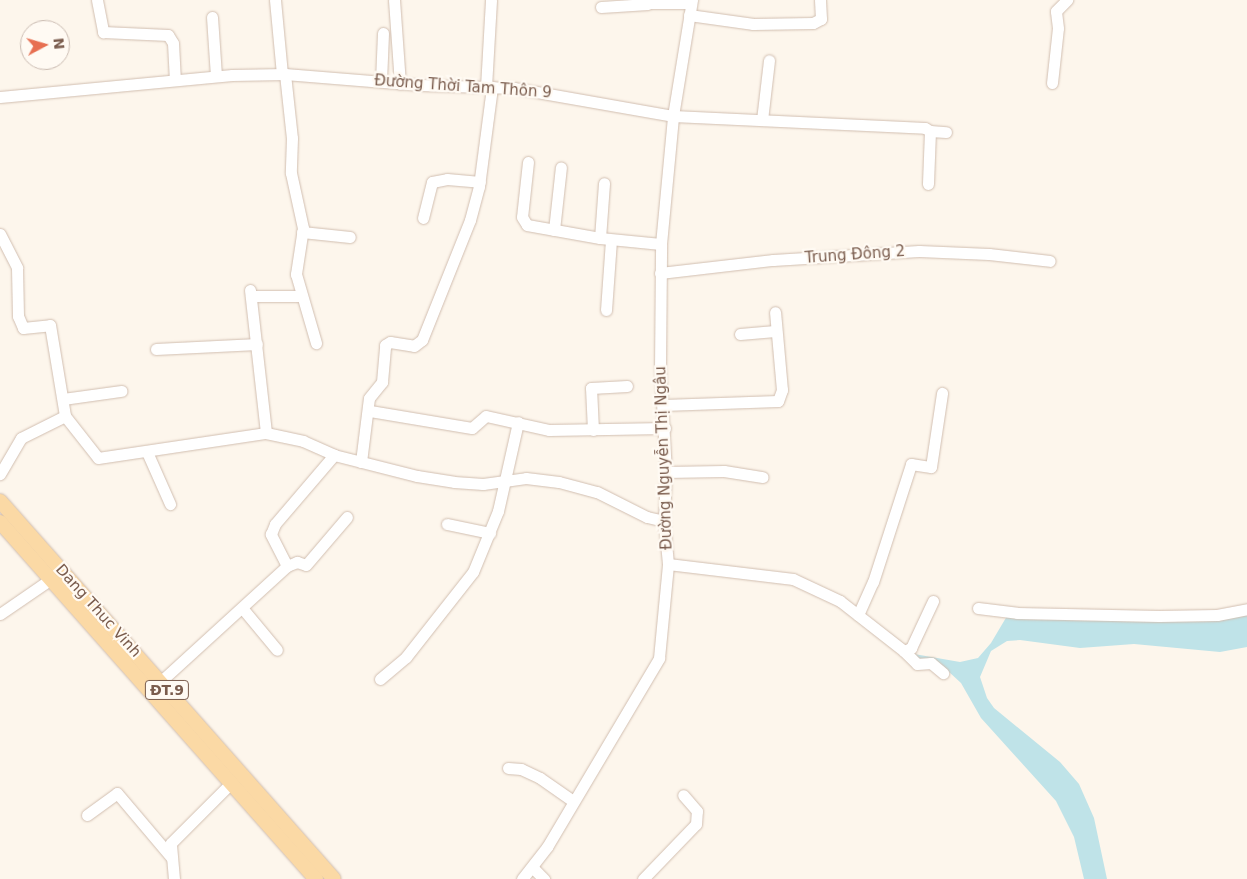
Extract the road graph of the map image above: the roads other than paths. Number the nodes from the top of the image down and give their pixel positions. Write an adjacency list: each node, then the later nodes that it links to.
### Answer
1 (97, 0): 16 (street)
2 (275, 0): 14 (street)
3 (394, 0): 19 (street)
4 (491, 0): 20 (street)
5 (820, 0): 10 (street)
6 (1067, 0): 18 (street)
7 (692, 1): 8 (street); 10 (street, Đường Nguyễn Thị Ngâu)
8 (645, 2): 9 (street)
9 (601, 7)
10 (689, 15): 22 (street, Đường Nguyễn Thị Ngâu)
11 (212, 17): 15 (street)
12 (383, 33): 17 (street)
13 (769, 60): 23 (street)
14 (284, 74): 15 (street, Đường Thời Tam Thôn 9); 17 (street, Đường Thời Tam Thôn 9); 33 (street)
15 (216, 76): 16 (street, Đường Thời Tam Thôn 9)
16 (175, 80): 21 (street, Đường Thời Tam Thôn 9)
17 (381, 81): 19 (street, Đường Thời Tam Thôn 9)
18 (1052, 83)
19 (400, 84): 20 (street, Đường Thời Tam Thôn 9)
20 (489, 87): 22 (street, Đường Thời Tam Thôn 9); 28 (street)
21 (0, 97)
22 (673, 116): 23 (street, Đường Thời Tam Thôn 9); 37 (street, Đường Nguyễn Thị Ngâu)
23 (762, 120): 24 (street, Đường Thời Tam Thôn 9)
24 (930, 131): 25 (street, Đường Thời Tam Thôn 9); 30 (street)
25 (946, 132)
26 (528, 162): 32 (street)
27 (561, 167): 32 (street)
28 (480, 182): 31 (street); 53 (street)
29 (604, 183): 36 (street)
30 (928, 184)
31 (423, 218)
32 (554, 230): 36 (street)
33 (302, 232): 35 (street); 40 (street)
34 (0, 234): 51 (street)
35 (350, 237)
36 (606, 239): 37 (street); 41 (street)
37 (661, 244): 39 (street, Đường Nguyễn Thị Ngâu)
38 (1050, 260): 39 (street, Trung Đông 2)
39 (660, 273): 52 (street, Đường Nguyễn Thị Ngâu)
40 (302, 296): 45 (street); 46 (street)
41 (606, 310)
42 (775, 312): 43 (street)
43 (775, 332): 44 (street); 52 (street)
44 (740, 334)
45 (316, 343)
46 (257, 344): 47 (street); 58 (street)
47 (156, 349)
48 (627, 386): 57 (street)
49 (121, 391): 51 (street)
50 (942, 393): 81 (street)
51 (63, 399): 54 (street)
52 (663, 405): 56 (street, Đường Nguyễn Thị Ngâu)
53 (370, 411): 55 (street); 61 (street)
54 (65, 416): 59 (street); 63 (street)
55 (518, 422): 57 (street); 65 (street)
56 (665, 428): 57 (street); 62 (street, Đường Nguyễn Thị Ngâu)
57 (593, 430)
58 (266, 433): 59 (street); 60 (street)
59 (147, 452): 67 (street)
60 (334, 456): 61 (street); 74 (street)
61 (361, 462): 65 (street)
62 (666, 472): 64 (street); 69 (street, Đường Nguyễn Thị Ngâu)
63 (0, 474)
64 (763, 476)
65 (506, 478): 69 (street); 72 (street)
66 (0, 502): 86 (main road, Dang Thuc Vinh / ĐT.9)
67 (170, 504)
68 (347, 517): 74 (street)
69 (664, 521): 73 (street, Đường Nguyễn Thị Ngâu)
70 (0, 522): 75 (main road, Dang Thuc Vinh / ĐT.9)
71 (447, 524): 72 (street)
72 (490, 533): 85 (street)
73 (668, 564): 81 (street); 90 (street, Đường Nguyễn Thị Ngâu)
74 (287, 566): 78 (street)
75 (51, 579): 80 (street); 88 (main road, Dang Thuc Vinh / ĐT.9)
76 (932, 600): 83 (street)
77 (978, 608): 79 (street)
78 (243, 609): 82 (street); 86 (street)
79 (1247, 609)
80 (0, 614)
81 (858, 615): 83 (street)
82 (277, 650)
83 (904, 651): 84 (street)
84 (942, 673)
85 (380, 679)
86 (160, 682): 96 (main road, Dang Thuc Vinh / ĐT.9)
87 (508, 768): 90 (street)
88 (230, 783): 92 (street); 95 (main road, Dang Thuc Vinh / ĐT.9)
89 (683, 795): 99 (street)
90 (573, 801): 93 (street, Đường Nguyễn Thị Ngâu)
91 (87, 815): 92 (street)
92 (172, 858): 94 (street)
93 (532, 868): 97 (street, Đường Nguyễn Thị Ngâu); 98 (street)
94 (174, 879)
95 (316, 879)
96 (334, 879)
97 (522, 879)
98 (544, 879)
99 (643, 879)

